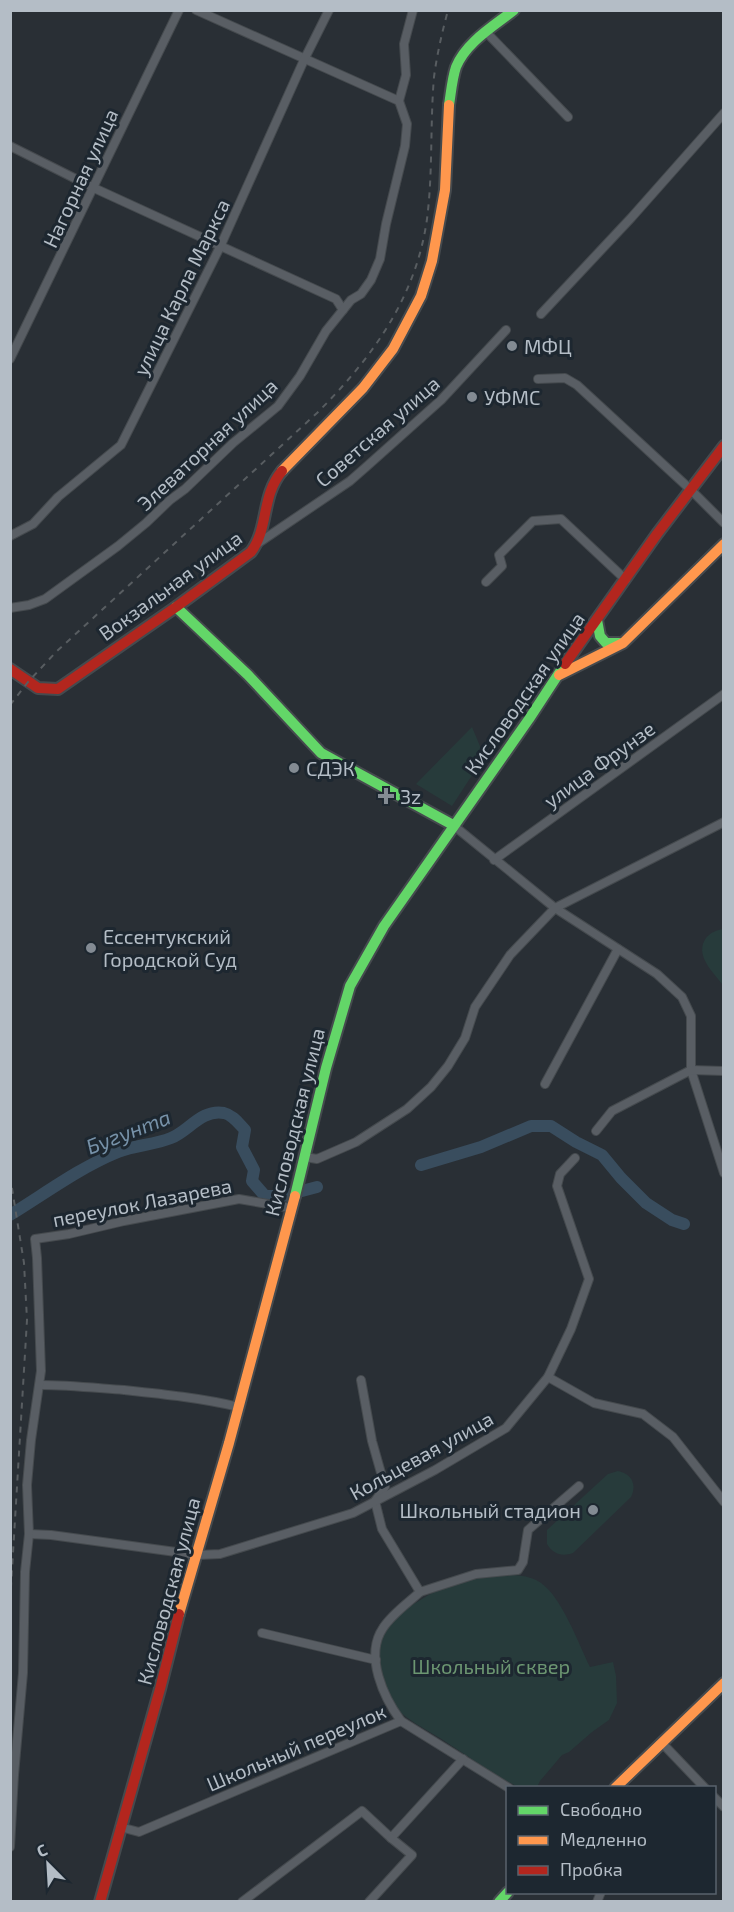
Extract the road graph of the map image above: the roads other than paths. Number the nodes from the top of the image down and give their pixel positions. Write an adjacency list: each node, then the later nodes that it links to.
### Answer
1 (179, 10): 12 (street, Нагорная улица)
2 (196, 10): 7 (street)
3 (329, 10): 7 (street, улица Карла Маркса)
4 (413, 10): 8 (street, Элеваторная улица)
5 (514, 10): 6 (street, Вокзальная улица)
6 (487, 33): 10 (street); 25 (street, Вокзальная улица)
7 (304, 60): 8 (street); 13 (street, улица Карла Маркса)
8 (399, 101): 15 (street, Элеваторная улица)
9 (723, 113): 17 (street)
10 (568, 117)
11 (10, 146): 12 (street)
12 (94, 188): 13 (street); 19 (street, Нагорная улица)
13 (220, 247): 14 (street); 24 (street, улица Карла Маркса)
14 (336, 299): 15 (street); 16 (street)
15 (351, 300): 16 (street, Элеваторная улица)
16 (343, 310): 30 (street, Элеваторная улица)
17 (541, 314)
18 (506, 330): 25 (street, Советская улица)
19 (10, 359)
20 (538, 379): 22 (street)
21 (723, 446): 22 (street, Кисловодская улица)
22 (692, 490): 23 (street); 27 (street, Кисловодская улица)
23 (723, 523)
24 (10, 536)
25 (257, 544): 29 (street, Вокзальная улица)
26 (723, 544): 32 (street)
27 (626, 580): 28 (street); 31 (street, Кисловодская улица)
28 (486, 582)
29 (176, 607): 33 (street, Вокзальная улица); 37 (street)
30 (10, 608)
31 (597, 620): 32 (street); 34 (street, Кисловодская улица)
32 (623, 643): 34 (street)
33 (10, 669)
34 (556, 676): 37 (street, Кисловодская улица)
35 (723, 694): 38 (street, улица Фрунзе)
36 (723, 822): 39 (street)
37 (453, 825): 38 (street); 45 (street, Кисловодская улица)
38 (494, 860): 39 (street)
39 (555, 908): 40 (street); 45 (street)
40 (618, 949): 41 (street); 43 (street)
41 (691, 1070): 42 (street); 44 (street); 47 (street)
42 (723, 1071)
43 (545, 1084)
44 (596, 1131)
45 (305, 1157): 48 (street, Кисловодская улица)
46 (575, 1158): 49 (street, Кольцевая улица)
47 (723, 1173)
48 (292, 1208): 51 (street, переулок Лазарева); 52 (street, Кисловодская улица)
49 (548, 1377): 54 (street, Кольцевая улица); 55 (street)
50 (361, 1380): 54 (street)
51 (40, 1385): 52 (street); 56 (street)
52 (239, 1407): 57 (street, Кисловодская улица)
53 (579, 1486): 58 (street)
54 (375, 1501): 57 (street, Кольцевая улица); 58 (street)
55 (723, 1502)
56 (29, 1534): 57 (street, Кольцевая улица); 70 (street)
57 (198, 1555): 68 (street, Кисловодская улица)
58 (420, 1592): 60 (street)
59 (262, 1633): 60 (street)
60 (376, 1660): 62 (street)
61 (723, 1683): 63 (street)
62 (401, 1721): 64 (street, Школьный переулок); 68 (street, Школьный переулок)
63 (662, 1743): 66 (street); 67 (street)
64 (463, 1759): 65 (street, Школьный переулок); 69 (street)
65 (506, 1786)
66 (617, 1786)
67 (703, 1786)
68 (120, 1827): 71 (street, Кисловодская улица)
69 (391, 1838): 72 (street); 73 (street)
70 (10, 1847)
71 (99, 1902)
72 (242, 1902)
73 (369, 1902)

